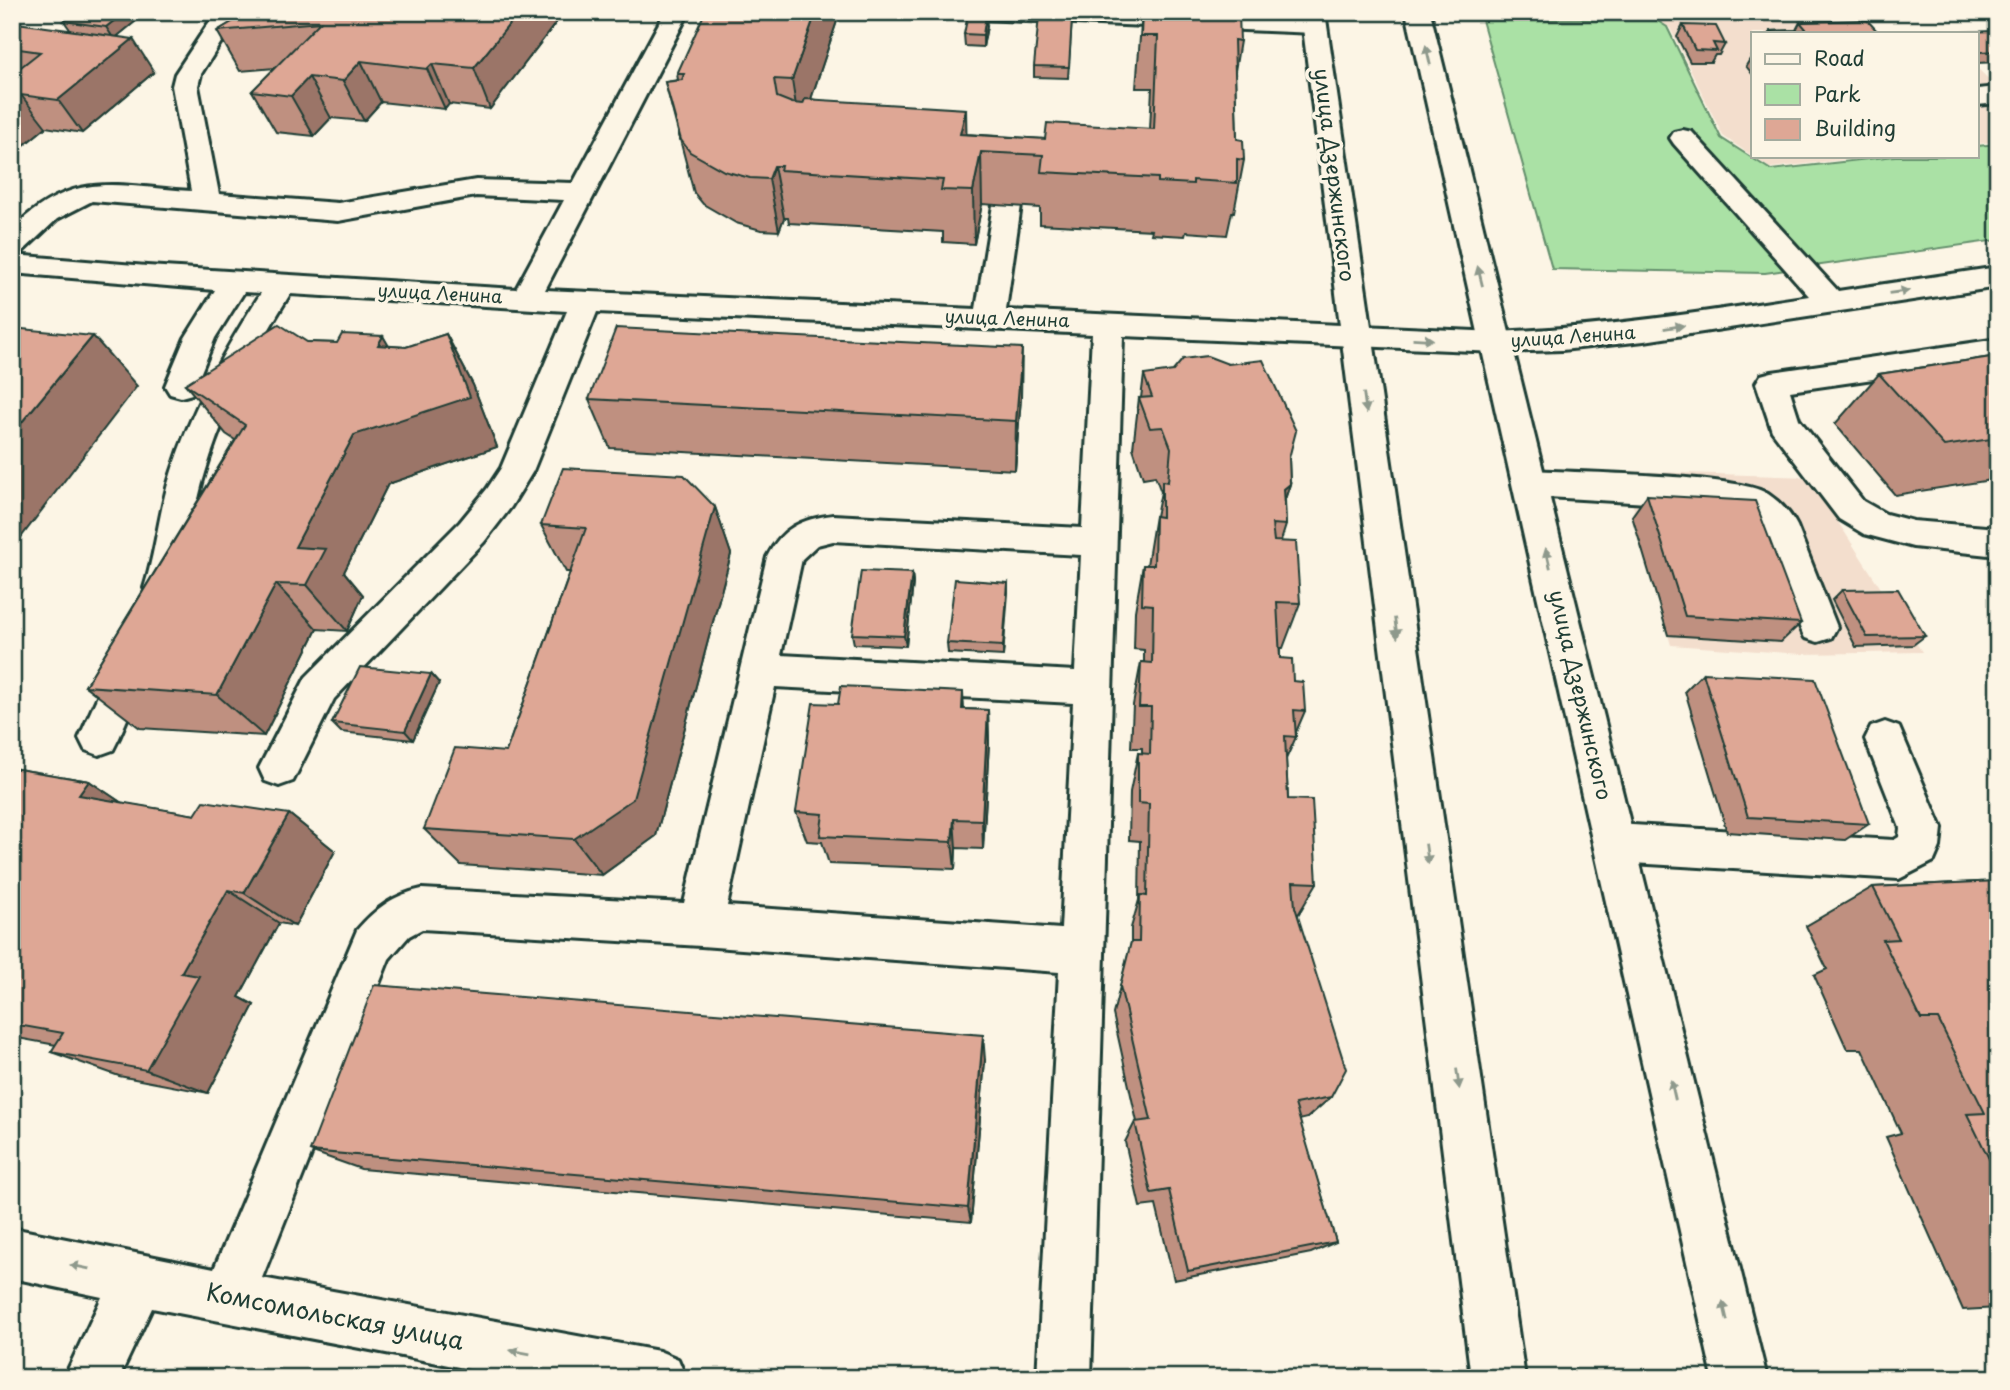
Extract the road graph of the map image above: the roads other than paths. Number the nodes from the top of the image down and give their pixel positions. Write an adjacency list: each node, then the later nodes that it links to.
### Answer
1 (228, 12): 11 (main road)
2 (677, 12): 10 (main road)
3 (981, 12): 5 (main road)
4 (1418, 12): 23 (main road, улица Дзержинского, one-way to 4)
5 (1314, 19): 22 (main road, улица Дзержинского)
6 (1998, 95): 7 (main road)
7 (1979, 97)
8 (1684, 138): 19 (main road)
9 (1010, 190): 20 (main road)
10 (582, 192): 11 (main road); 17 (main road)
11 (207, 201): 12 (main road)
12 (12, 246)
13 (12, 264): 15 (main road, улица Ленина)
14 (1998, 277): 19 (main road, улица Ленина, one-way to 14)
15 (235, 282): 16 (main road, улица Ленина); 25 (main road)
16 (281, 285): 17 (main road, улица Ленина); 32 (main road)
17 (525, 299): 18 (main road, улица Ленина)
18 (586, 302): 20 (main road, улица Ленина); 34 (main road)
19 (1831, 302): 23 (main road, улица Ленина, one-way to 19)
20 (990, 318): 21 (main road, улица Ленина)
21 (1108, 323): 22 (main road, улица Ленина); 27 (main road)
22 (1355, 336): 23 (main road, улица Ленина, one-way to 23); 44 (main road, улица Дзержинского, one-way to 44)
23 (1497, 342): 26 (main road, улица Дзержинского)
24 (1998, 350): 28 (main road)
25 (181, 386)
26 (1531, 483): 29 (main road); 35 (main road, улица Дзержинского, one-way to 26)
27 (1097, 542): 30 (main road); 31 (main road)
28 (1998, 542)
29 (1818, 627)
30 (760, 670): 31 (main road); 36 (main road)
31 (1093, 688): 37 (main road)
32 (99, 738)
33 (1885, 739): 35 (main road)
34 (279, 768)
35 (1615, 843): 45 (main road, улица Дзержинского, one-way to 35)
36 (701, 925): 37 (main road); 40 (main road)
37 (1081, 952): 43 (main road)
38 (12, 1253): 39 (main road, Комсомольская улица, one-way to 38)
39 (138, 1280): 40 (main road, Комсомольская улица); 41 (main road)
40 (228, 1298): 42 (main road, Комсомольская улица, one-way to 40)
41 (91, 1378)
42 (659, 1378)
43 (1064, 1378)
44 (1498, 1378)
45 (1740, 1378)

